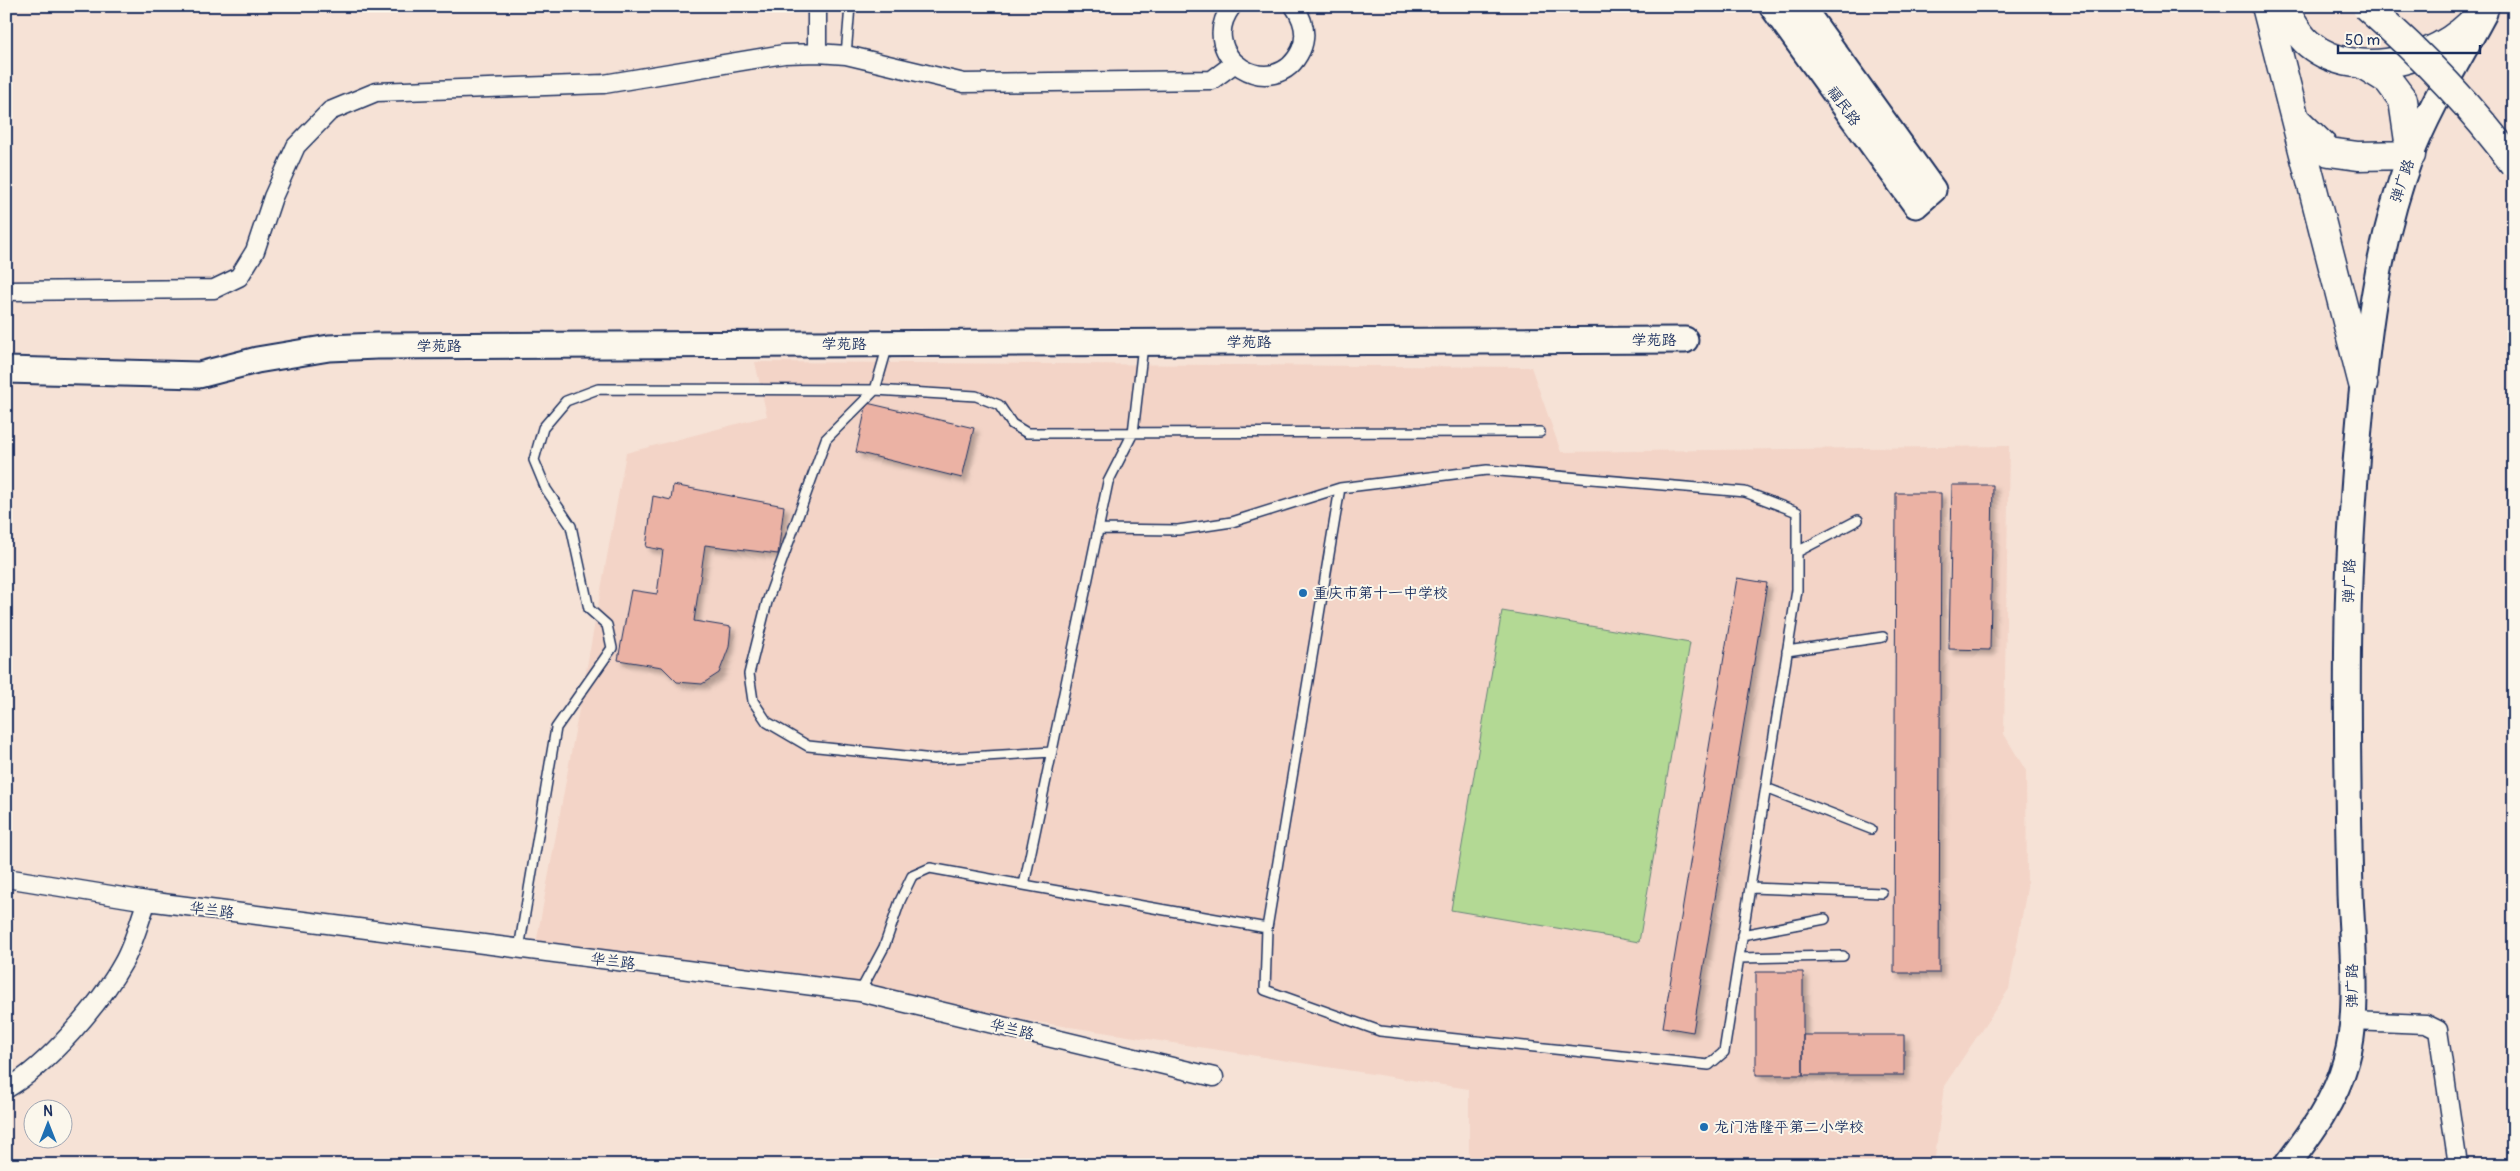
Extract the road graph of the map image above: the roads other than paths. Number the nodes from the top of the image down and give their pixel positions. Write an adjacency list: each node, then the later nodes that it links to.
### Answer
1 (817, 6): 11 (street)
2 (850, 6): 12 (lane)
3 (1232, 6): 13 (street)
4 (1294, 6): 13 (street)
5 (1772, 6): 6 (main road, 福民路)
6 (1801, 6)
7 (2266, 6): 16 (highway)
8 (2283, 6): 14 (highway)
9 (2366, 6): 15 (highway, bridge)
10 (2487, 6): 14 (highway); 18 (main road, 弹广路)
11 (817, 53): 12 (street); 20 (street)
12 (846, 56): 13 (street)
13 (1235, 63)
14 (2362, 64): 18 (highway)
15 (2466, 104): 17 (highway, bridge); 19 (highway, bridge)
16 (2297, 121): 18 (highway); 25 (highway)
17 (2514, 141)
18 (2411, 155): 25 (main road, 弹广路)
19 (2514, 164)
20 (6, 291)
21 (1685, 340): 22 (main road, 学苑路)
22 (1143, 342): 23 (main road, 学苑路); 28 (lane)
23 (888, 344): 24 (main road, 学苑路); 26 (lane)
24 (6, 370)
25 (2363, 384): 50 (main road, 弹广路)
26 (875, 390): 28 (lane); 35 (lane); 46 (lane)
27 (1540, 432): 28 (lane)
28 (1133, 433): 31 (lane)
29 (1340, 488): 31 (lane); 32 (lane); 44 (lane)
30 (1858, 520): 32 (lane)
31 (1099, 529): 35 (lane)
32 (1797, 552): 34 (lane)
33 (1883, 637): 34 (lane)
34 (1787, 651): 36 (lane)
35 (1052, 752): 39 (lane)
36 (1766, 788): 37 (lane); 40 (lane)
37 (1871, 829)
38 (6, 878): 42 (street, 华兰路)
39 (1024, 885): 44 (lane); 49 (lane)
40 (1750, 888): 41 (lane); 45 (lane)
41 (1882, 893)
42 (147, 901): 46 (street, 华兰路); 52 (street)
43 (1825, 919): 45 (lane)
44 (1267, 928): 48 (lane)
45 (1742, 935): 48 (lane)
46 (519, 949): 49 (street, 华兰路)
47 (1843, 956): 48 (lane)
48 (1739, 958)
49 (860, 992): 51 (street, 华兰路)
50 (2352, 1021): 53 (main road, 弹广路); 54 (street)
51 (1214, 1078)
52 (6, 1089)
53 (2287, 1165)
54 (2458, 1165)

